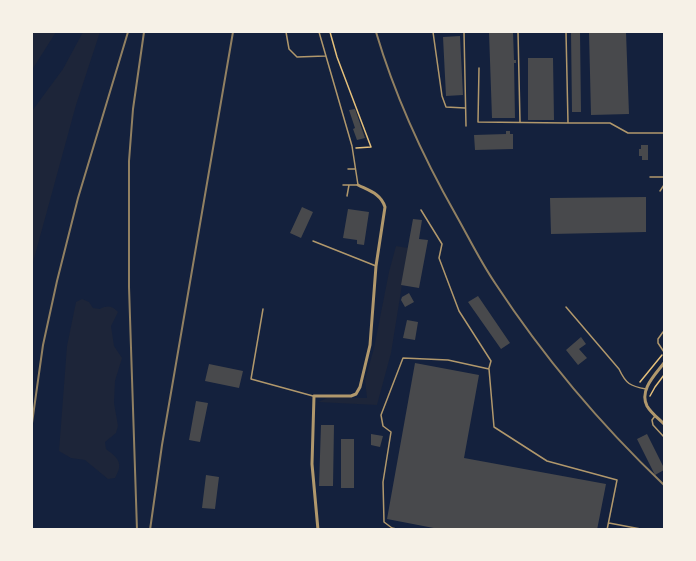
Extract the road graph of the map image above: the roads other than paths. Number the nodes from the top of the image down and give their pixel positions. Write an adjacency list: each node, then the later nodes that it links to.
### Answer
1 (286, 32): 7 (lane)
2 (319, 32): 7 (lane)
3 (433, 32): 9 (lane)
4 (464, 32): 9 (lane)
5 (518, 32): 10 (lane)
6 (566, 32): 11 (lane)
7 (326, 56): 15 (lane)
8 (479, 68): 10 (lane)
9 (465, 108): 12 (lane)
10 (520, 122): 11 (lane)
11 (568, 123): 13 (lane)
12 (466, 126)
13 (664, 133)
14 (348, 169): 15 (lane)
15 (356, 169): 20 (lane)
16 (650, 177): 17 (lane)
17 (664, 177)
18 (343, 185): 19 (lane)
19 (350, 185): 20 (lane); 23 (lane)
20 (358, 185): 26 (street)
21 (664, 185): 22 (lane)
22 (660, 191)
23 (346, 196)
24 (421, 210): 32 (lane)
25 (313, 241): 26 (lane)
26 (376, 266): 34 (street)
27 (566, 307): 33 (lane)
28 (263, 309): 34 (lane)
29 (663, 332): 30 (lane)
30 (664, 352)
31 (664, 363): 33 (street)
32 (489, 369): 38 (lane); 40 (lane)
33 (646, 389): 35 (street)
34 (314, 396): 39 (street)
35 (656, 416): 36 (street); 37 (lane)
36 (664, 424)
37 (664, 437)
38 (608, 523): 41 (lane); 42 (lane)
39 (318, 530)
40 (401, 530)
41 (607, 530)
42 (646, 530)

